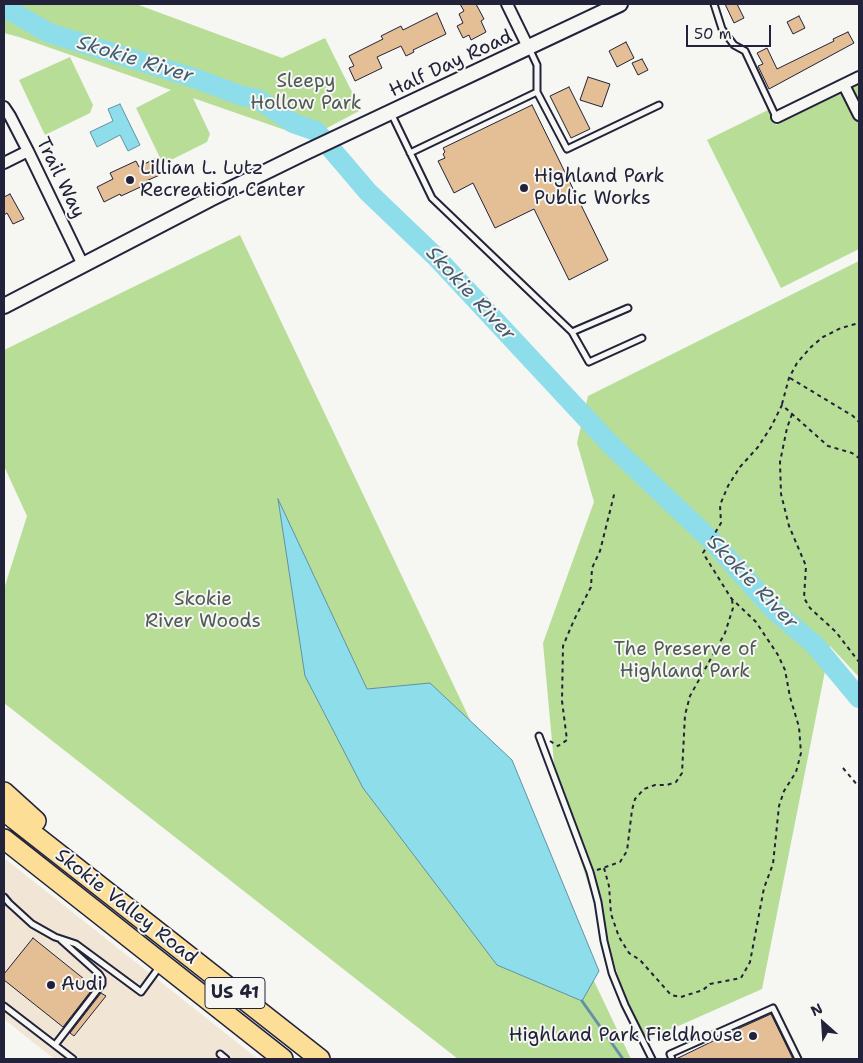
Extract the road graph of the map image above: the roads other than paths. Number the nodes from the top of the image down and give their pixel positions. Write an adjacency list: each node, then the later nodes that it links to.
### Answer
1 (507, 4): 4 (street)
2 (620, 4): 4 (main road, Half Day Road)
3 (714, 4): 12 (lane)
4 (528, 48): 7 (lane); 10 (main road, Half Day Road)
5 (859, 77): 6 (street)
6 (844, 85): 11 (street); 12 (street)
7 (537, 92): 8 (lane); 14 (lane)
8 (659, 105)
9 (4, 107): 13 (street, Trail Way)
10 (390, 113): 14 (lane); 16 (main road, Half Day Road)
11 (859, 116)
12 (777, 117)
13 (28, 151): 15 (street); 16 (street, Trail Way)
14 (410, 153): 19 (lane)
15 (4, 163)
16 (83, 265): 17 (main road, Half Day Road)
17 (4, 306)
18 (628, 308): 19 (lane)
19 (572, 332): 20 (lane)
20 (642, 338)
21 (539, 736): 36 (lane)
22 (4, 792): 26 (highway)
23 (4, 811): 26 (highway, Skokie Valley Road / US 41)
24 (4, 839): 28 (highway, Skokie Valley Road / US 41)
25 (4, 896): 27 (lane)
26 (151, 927): 35 (highway, Skokie Valley Road / US 41)
27 (59, 938): 28 (lane); 30 (lane)
28 (161, 964): 34 (highway, Skokie Valley Road / US 41)
29 (4, 1006): 30 (lane)
30 (55, 1045): 32 (lane)
31 (220, 1054): 33 (lane)
32 (73, 1059)
33 (226, 1059)
34 (283, 1059)
35 (320, 1059)
36 (652, 1059)
37 (672, 1059): 38 (lane)
38 (798, 1059)

